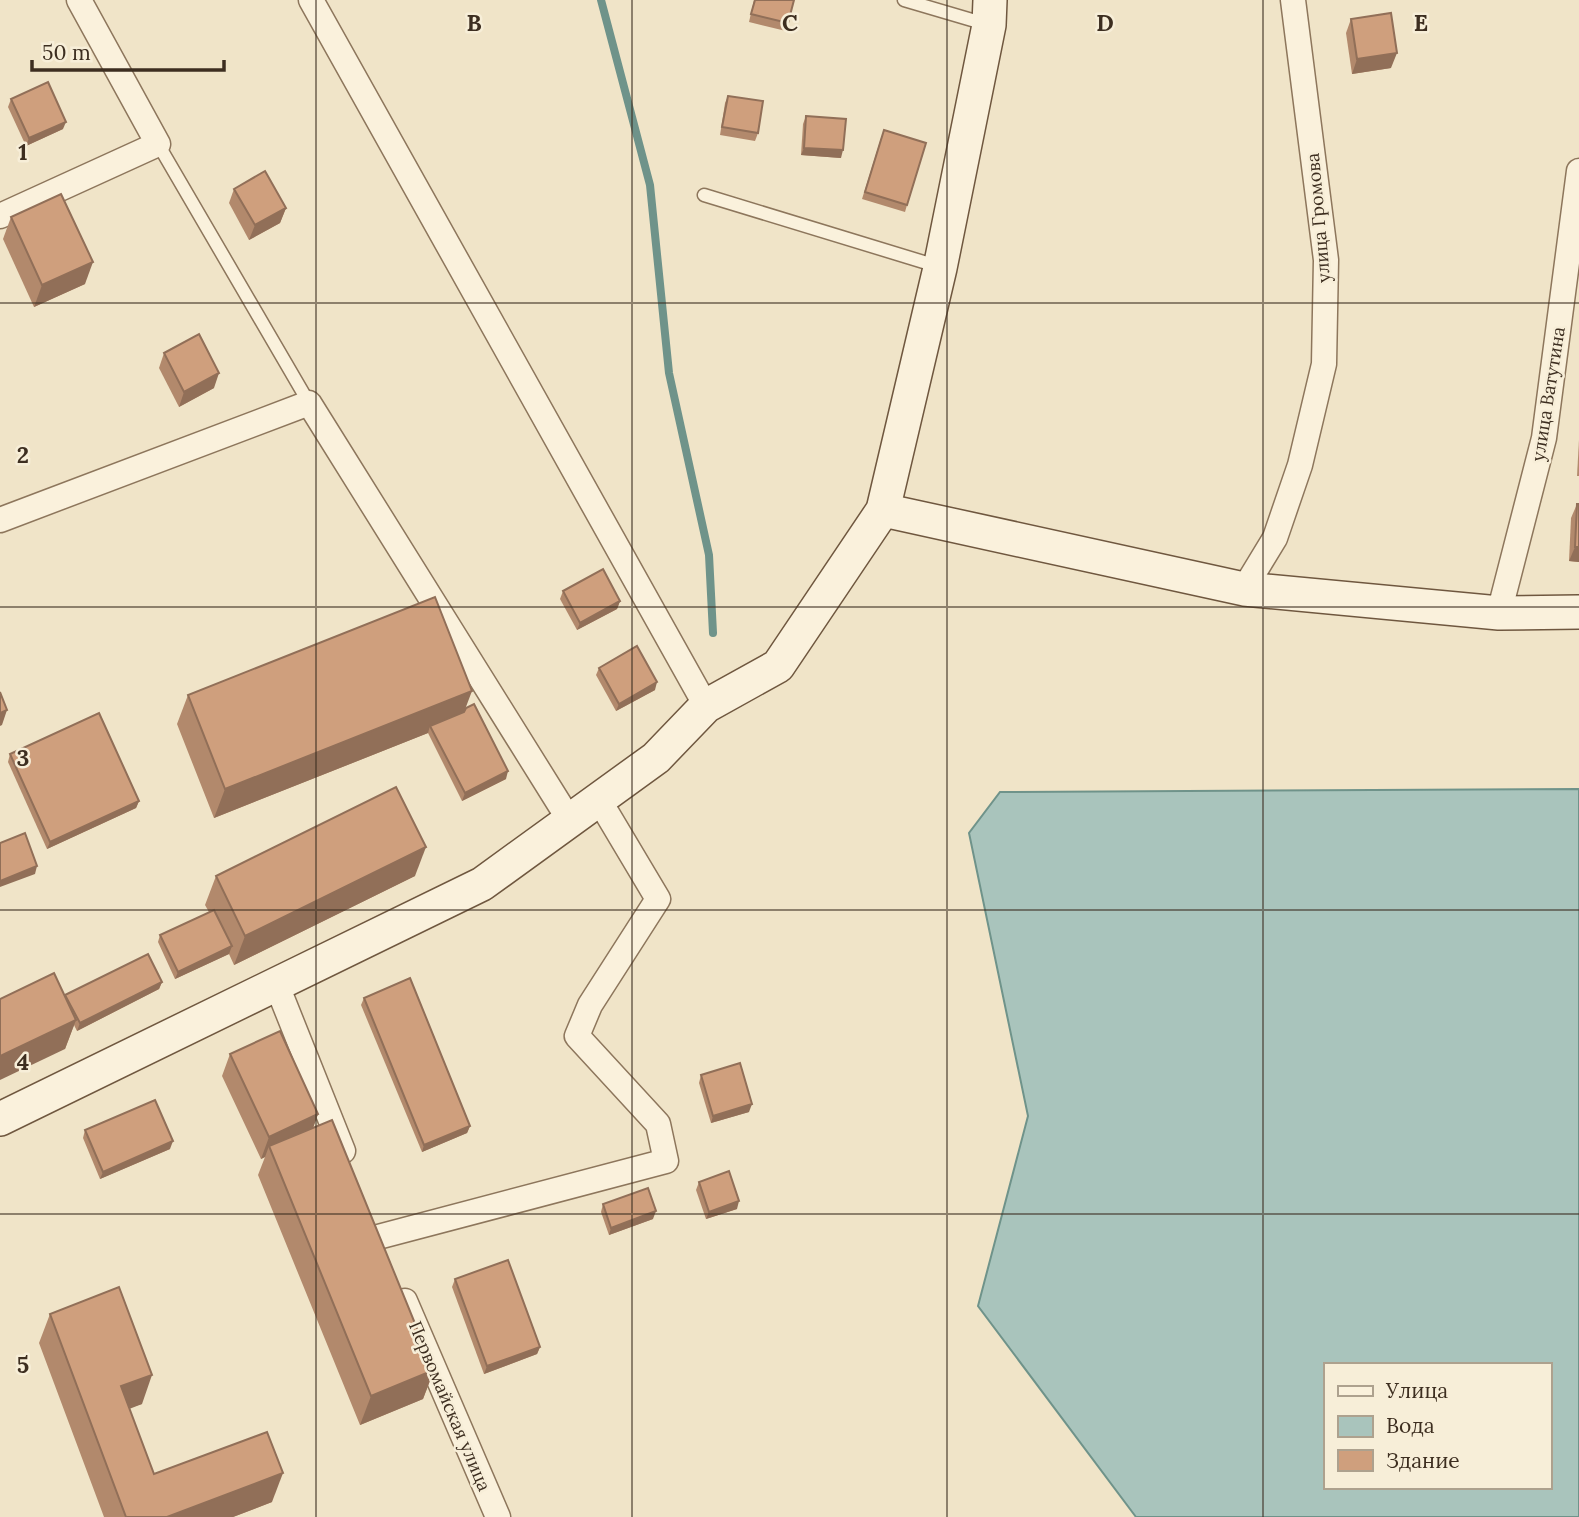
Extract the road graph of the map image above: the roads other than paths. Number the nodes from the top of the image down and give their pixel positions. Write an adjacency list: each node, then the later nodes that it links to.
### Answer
1 (79, 0): 6 (street)
2 (311, 0): 17 (street)
3 (904, 0): 5 (lane)
4 (1293, 0): 14 (street, улица Громова)
5 (989, 13): 10 (main road)
6 (158, 145): 9 (street); 11 (lane)
7 (1579, 171): 16 (street, улица Ватутина)
8 (704, 195): 10 (lane)
9 (0, 216)
10 (940, 268): 12 (main road)
11 (309, 403): 13 (street); 19 (street)
12 (883, 510): 14 (main road); 17 (main road)
13 (0, 520)
14 (1244, 589): 16 (main road)
15 (1579, 612): 16 (main road)
16 (1499, 613)
17 (706, 706): 18 (main road)
18 (599, 800): 19 (main road); 24 (street)
19 (570, 821): 20 (main road)
20 (276, 983): 21 (main road); 22 (street)
21 (0, 1119)
22 (352, 1174)
23 (368, 1212): 24 (street, Первомайская улица)
24 (378, 1237): 25 (street, Первомайская улица)
25 (498, 1517)

